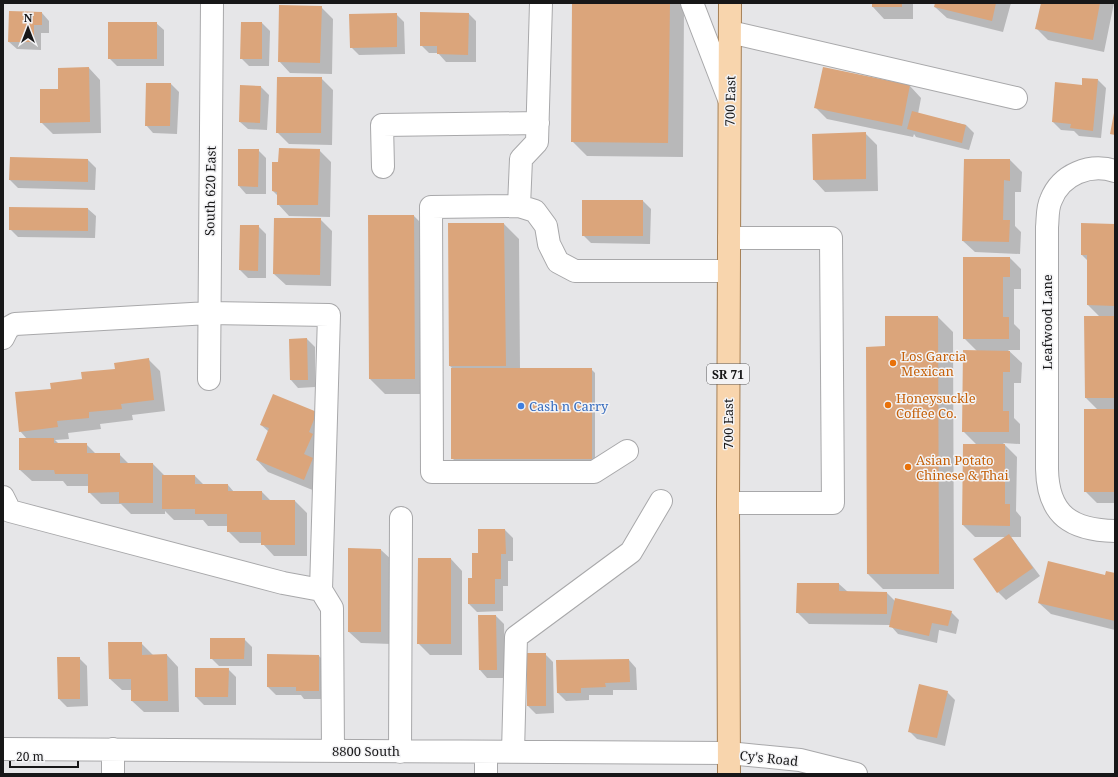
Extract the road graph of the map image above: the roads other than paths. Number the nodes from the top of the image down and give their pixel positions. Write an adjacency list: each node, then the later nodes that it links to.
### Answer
1 (212, 3): 14 (street, South 620 East)
2 (540, 3): 8 (street)
3 (692, 3): 7 (street)
4 (730, 3): 5 (main road, 700 East / SR 71)
5 (730, 32): 6 (street); 7 (main road, 700 East / SR 71)
6 (1016, 98)
7 (730, 100): 12 (main road, 700 East / SR 71)
8 (538, 123): 9 (street); 11 (street)
9 (383, 167)
10 (1115, 171): 22 (street, Leafwood Lane)
11 (519, 206): 13 (street); 17 (street)
12 (729, 238): 13 (main road, 700 East / SR 71); 20 (street)
13 (728, 271): 20 (main road, 700 East / SR 71)
14 (209, 313): 15 (street); 16 (street, South 620 East); 23 (street)
15 (3, 338)
16 (209, 379)
17 (627, 450)
18 (3, 497): 23 (street)
19 (661, 501): 29 (street)
20 (728, 503): 30 (main road, 700 East / SR 71)
21 (401, 518): 27 (street)
22 (1115, 531)
23 (322, 590): 26 (street)
24 (3, 749): 25 (street, 8800 South)
25 (113, 749): 26 (street, 8800 South); 31 (street)
26 (333, 751): 27 (street, 8800 South)
27 (400, 752): 28 (street, 8800 South)
28 (486, 752): 29 (street, 8800 South); 32 (street)
29 (513, 752): 30 (street, 8800 South)
30 (728, 764): 33 (street, Cy's Road)
31 (113, 774)
32 (486, 774)
33 (853, 774)

